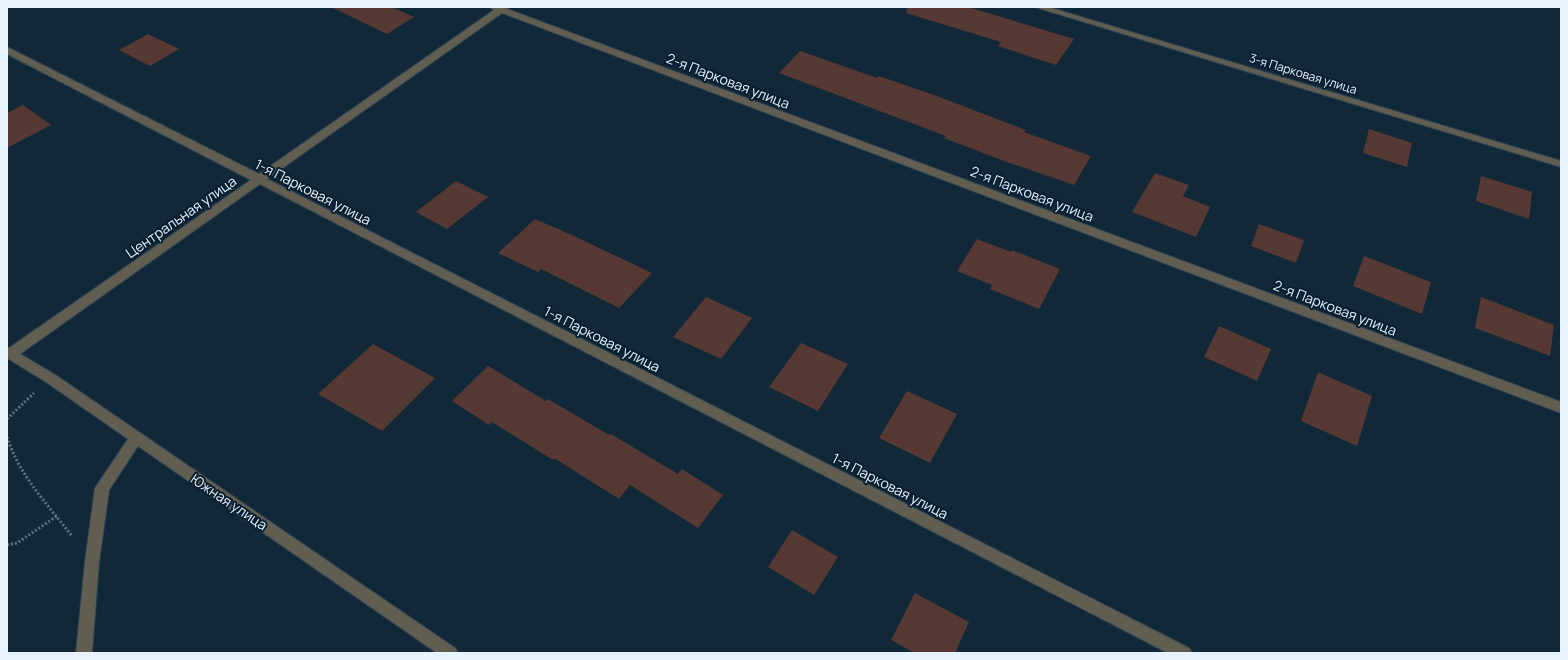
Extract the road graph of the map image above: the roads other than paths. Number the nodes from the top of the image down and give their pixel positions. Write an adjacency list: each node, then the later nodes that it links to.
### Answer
1 (1039, 7): 4 (street, 3-я Парковая улица)
2 (500, 8): 5 (street, Центральная улица); 7 (street, 2-я Парковая улица)
3 (7, 50): 5 (street, 1-я Парковая улица)
4 (1561, 164)
5 (259, 181): 6 (street, Центральная улица); 11 (street, 1-я Парковая улица)
6 (8, 353): 8 (street, Южная улица)
7 (1561, 408)
8 (136, 438): 9 (street); 10 (street, Южная улица)
9 (84, 653)
10 (450, 653)
11 (1184, 653)

